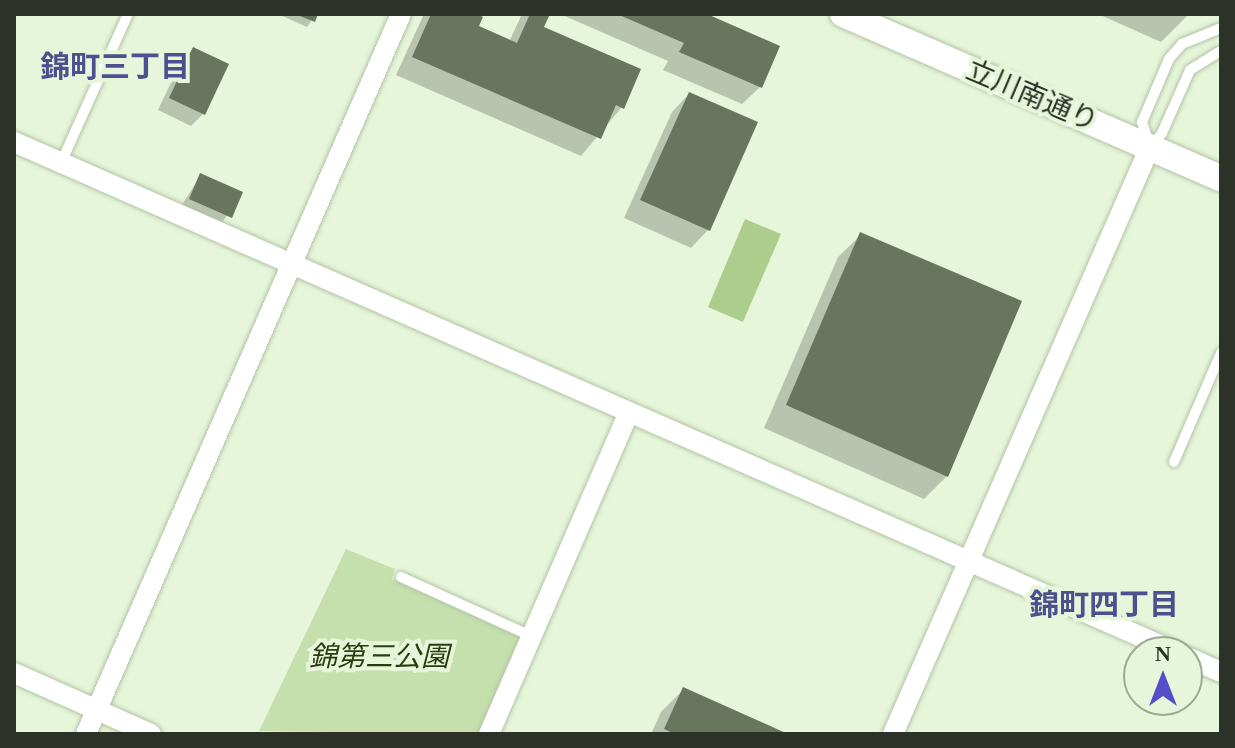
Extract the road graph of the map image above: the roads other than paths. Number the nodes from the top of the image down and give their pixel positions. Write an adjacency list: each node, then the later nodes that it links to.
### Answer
1 (128, 14): 8 (lane)
2 (401, 14): 10 (street)
3 (843, 14): 7 (street, 立川南通り)
4 (1221, 28): 7 (lane)
5 (1221, 51): 7 (lane)
6 (14, 142): 8 (street)
7 (1150, 147): 9 (street, 立川南通り); 14 (street)
8 (61, 163): 10 (street)
9 (1221, 178)
10 (291, 264): 12 (street); 19 (street)
11 (1221, 353): 13 (lane)
12 (629, 412): 14 (street); 16 (street)
13 (1174, 462)
14 (968, 561): 17 (street); 23 (street)
15 (401, 577): 16 (lane)
16 (531, 636): 22 (street)
17 (1139, 636)
18 (14, 673): 19 (street)
19 (97, 710): 20 (street); 21 (street)
20 (86, 734)
21 (151, 734)
22 (489, 734)
23 (893, 734)

